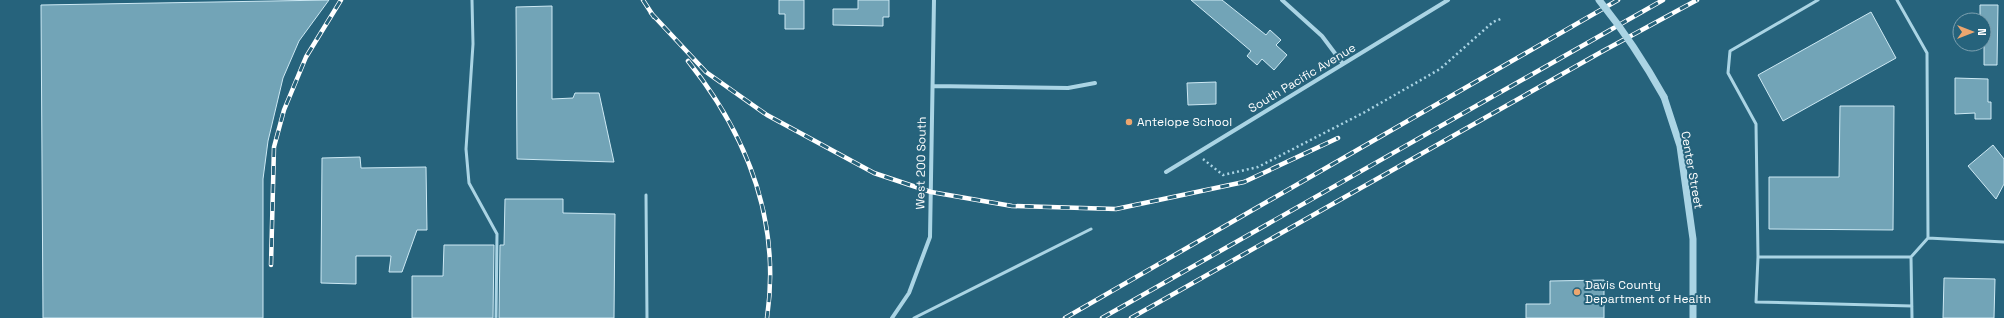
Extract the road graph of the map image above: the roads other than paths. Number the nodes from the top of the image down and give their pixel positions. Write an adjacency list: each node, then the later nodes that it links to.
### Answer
1 (472, 0): 19 (lane)
2 (934, 0): 10 (street, West 200 South)
3 (1282, 0): 8 (street)
4 (1448, 0): 8 (street, South Pacific Avenue)
5 (1599, 0): 23 (street, Center Street, bridge)
6 (1818, 0): 17 (lane)
7 (1897, 0): 14 (lane)
8 (1343, 64): 11 (street, South Pacific Avenue)
9 (1095, 83): 10 (street)
10 (932, 86): 21 (street, West 200 South)
11 (1166, 172)
12 (646, 195): 20 (lane)
13 (1091, 229): 22 (lane)
14 (1928, 238): 15 (lane); 16 (lane)
15 (2004, 242)
16 (1911, 257): 17 (lane); 18 (lane)
17 (1758, 258): 18 (lane)
18 (1912, 306): 24 (lane)
19 (496, 318)
20 (647, 318)
21 (892, 318)
22 (914, 318)
23 (1693, 318)
24 (1912, 318)

